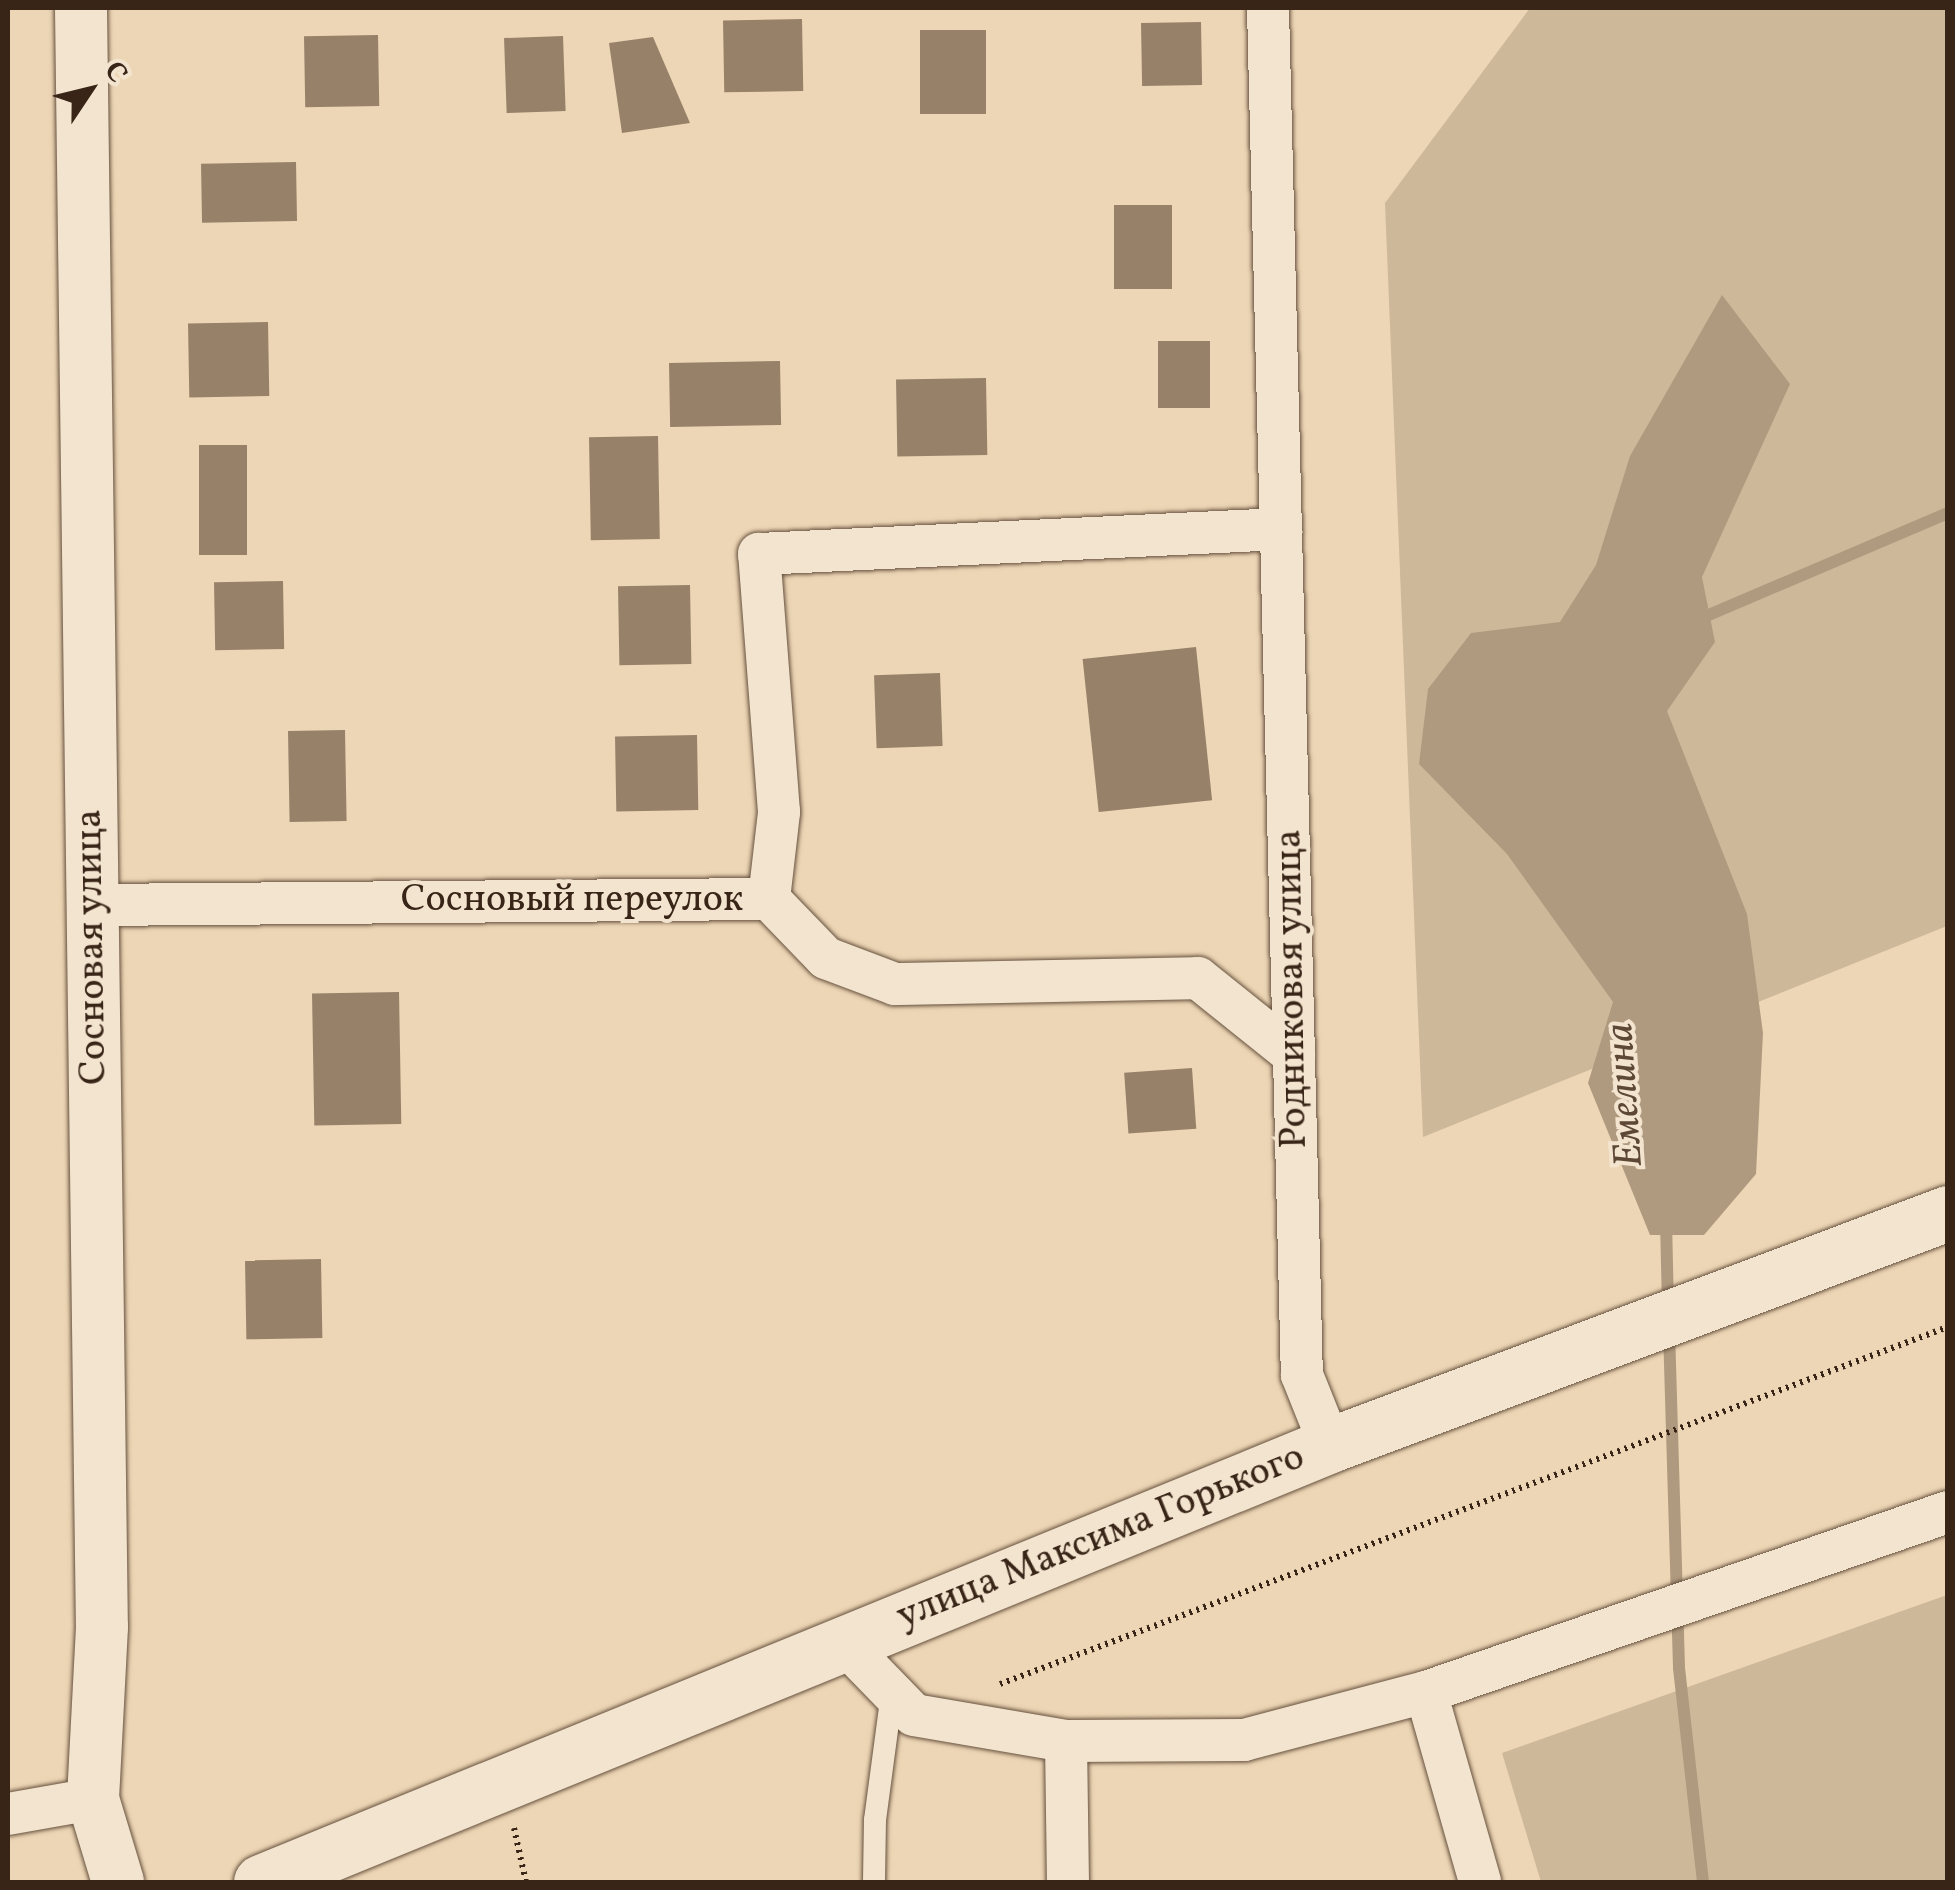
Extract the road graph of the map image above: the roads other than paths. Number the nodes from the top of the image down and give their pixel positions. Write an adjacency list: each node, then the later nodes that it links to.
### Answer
1 (81, 8): 5 (street, Сосновая улица)
2 (1268, 8): 3 (street, Родниковая улица)
3 (1281, 529): 4 (street); 6 (street, Родниковая улица)
4 (769, 900): 5 (street, Сосновый переулок); 6 (street, Сосновый переулок)
5 (93, 905): 14 (street, Сосновая улица)
6 (1294, 1055): 8 (street, Родниковая улица)
7 (1948, 1214): 8 (main road, улица Максима Горького)
8 (1330, 1445): 10 (main road, улица Максима Горького)
9 (1948, 1512): 11 (street)
10 (844, 1643): 12 (street); 17 (main road, улица Максима Горького)
11 (1426, 1692): 13 (street); 20 (street)
12 (892, 1693): 13 (street); 18 (lane)
13 (1066, 1741): 19 (street)
14 (93, 1799): 15 (street); 16 (street, Сосновая улица)
15 (8, 1814)
16 (118, 1882)
17 (261, 1882)
18 (874, 1882)
19 (1068, 1882)
20 (1480, 1882)

